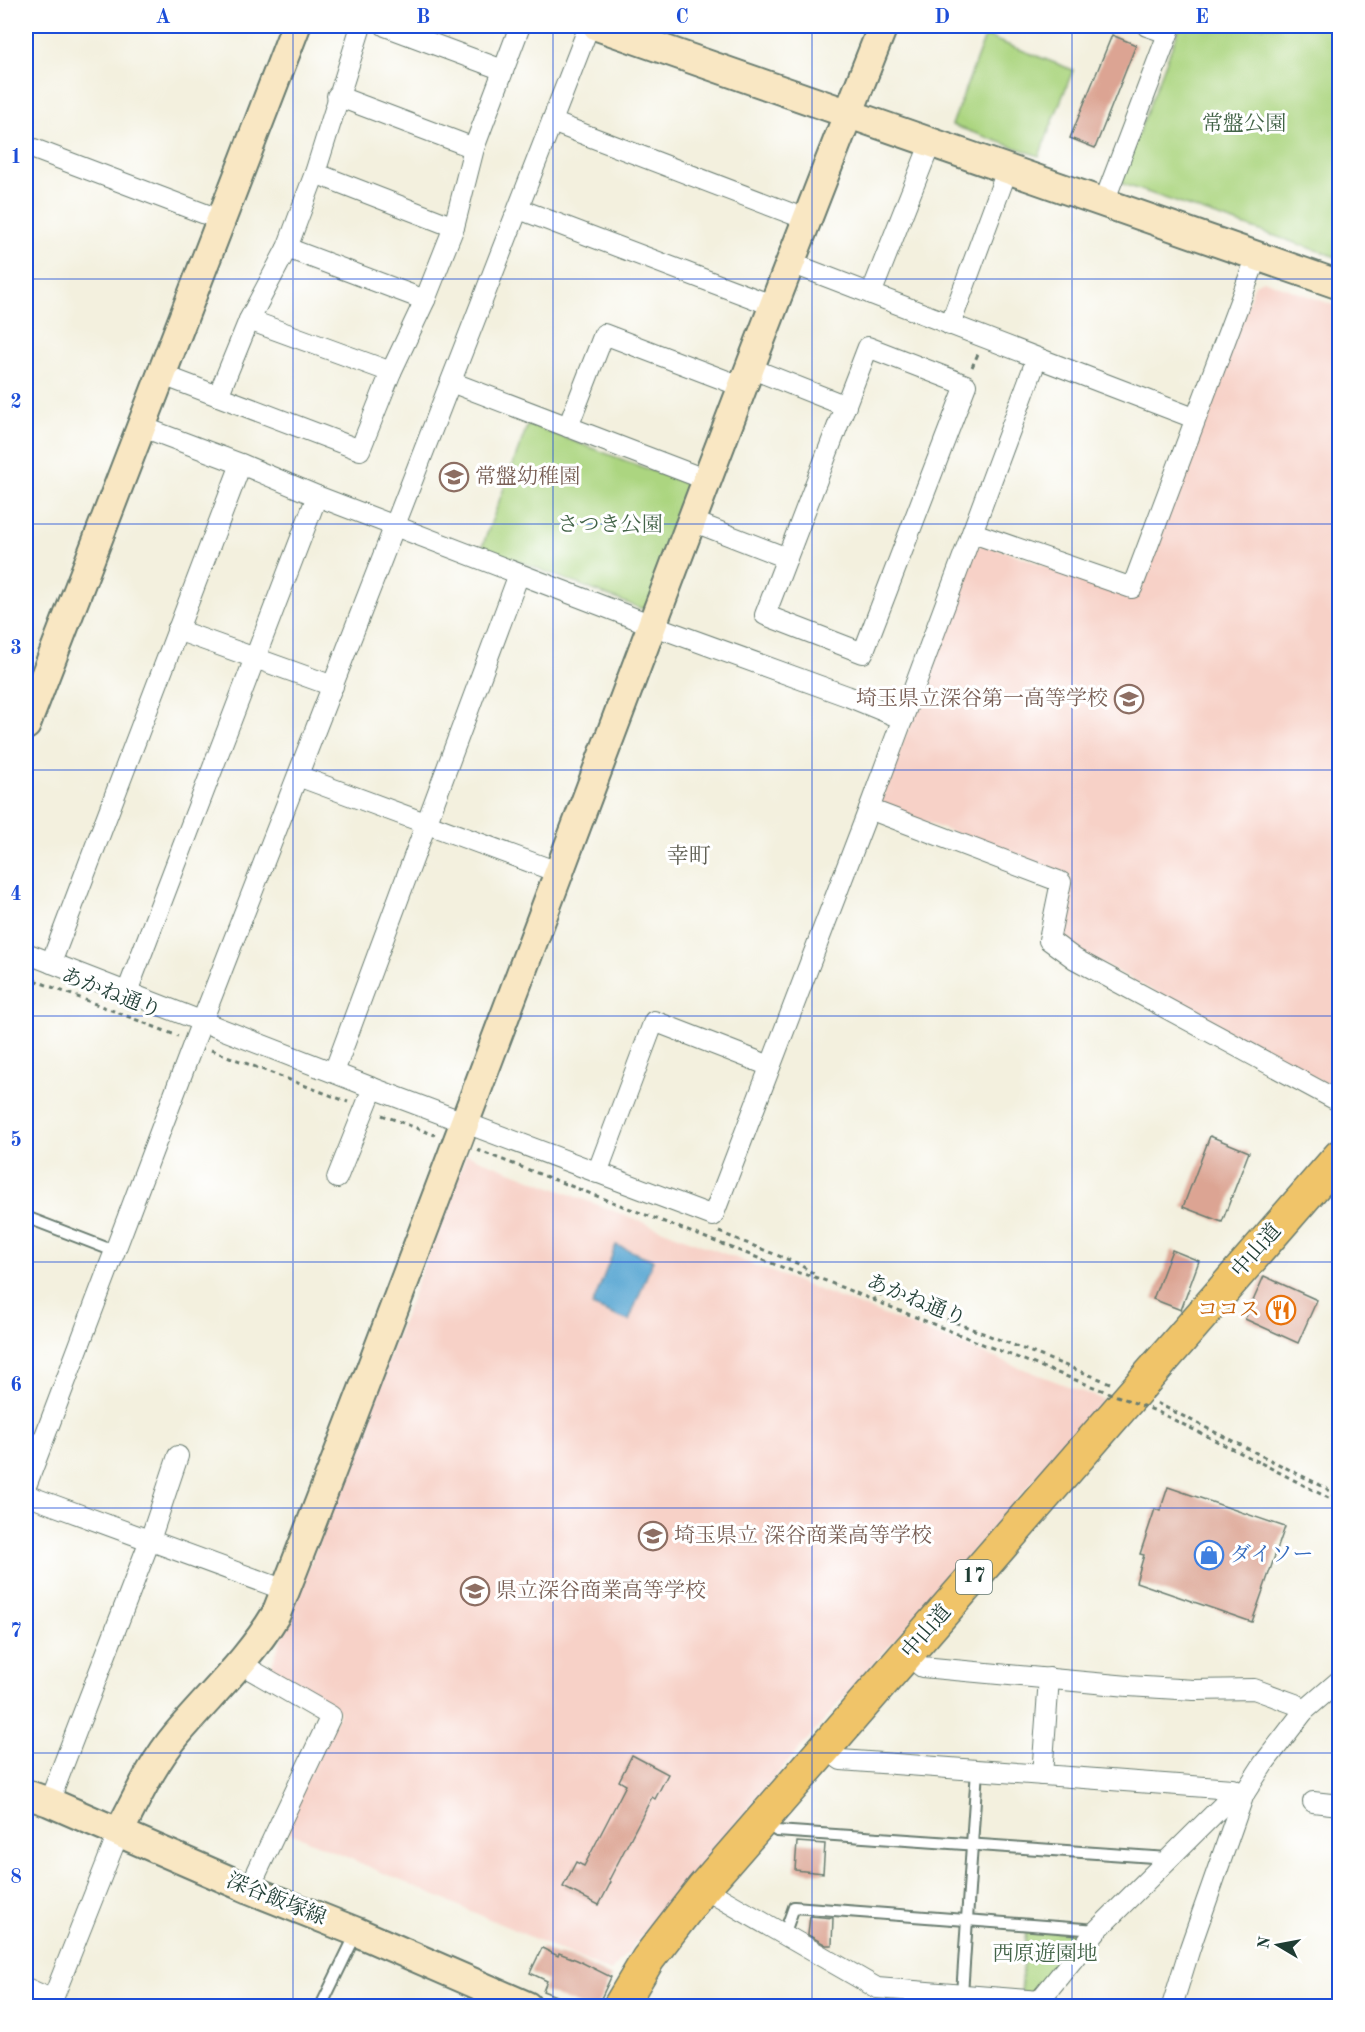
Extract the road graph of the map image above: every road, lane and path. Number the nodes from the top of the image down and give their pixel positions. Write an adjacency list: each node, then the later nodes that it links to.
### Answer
1 (296, 26): 21 (street)
2 (361, 26): 11 (street)
3 (385, 26): 10 (street)
4 (519, 26): 10 (street)
5 (590, 26): 13 (street)
6 (597, 26): 12 (street)
7 (883, 26): 12 (street)
8 (1147, 26): 9 (street)
9 (1170, 29): 19 (street)
10 (503, 70): 16 (street)
11 (337, 96): 16 (street); 18 (street)
12 (848, 113): 14 (street); 22 (street)
13 (552, 122): 20 (street); 22 (street)
14 (931, 142): 17 (street); 28 (street)
15 (26, 146): 21 (street)
16 (474, 148): 23 (street)
17 (1008, 168): 19 (street); 32 (street)
18 (315, 173): 23 (street); 24 (street)
19 (1104, 202): 25 (street)
20 (519, 208): 30 (street); 38 (street)
21 (221, 220): 36 (street)
22 (808, 220): 26 (street)
23 (454, 227): 29 (street)
24 (287, 248): 29 (street); 31 (street)
25 (1257, 256): 27 (street); 42 (street)
26 (791, 263): 28 (street); 30 (street)
27 (1340, 285)
28 (871, 294): 32 (street)
29 (425, 300): 35 (street)
30 (774, 306): 37 (street)
31 (249, 320): 35 (street); 40 (street)
32 (950, 325): 33 (street)
33 (984, 338): 34 (street); 39 (path)
34 (1037, 358): 42 (street); 50 (street)
35 (390, 372): 40 (street)
36 (160, 374): 40 (street); 43 (street)
37 (747, 378): 41 (street); 44 (street); 46 (street)
38 (451, 382): 44 (street); 49 (street)
39 (966, 385): 41 (street); 51 (street)
40 (218, 396)
41 (846, 406): 51 (street)
42 (1194, 418): 50 (street)
43 (140, 426): 45 (street); 58 (street)
44 (568, 428): 46 (street)
45 (241, 464): 47 (street); 54 (street)
46 (707, 480): 48 (street)
47 (317, 496): 49 (street); 55 (street)
48 (692, 521): 51 (street); 53 (street)
49 (395, 526): 52 (street); 56 (street)
50 (973, 533): 57 (street)
51 (787, 558)
52 (519, 574): 53 (street); 61 (street)
53 (651, 625): 57 (street); 62 (street)
54 (177, 630): 55 (street); 64 (street)
55 (255, 658): 56 (street); 66 (street)
56 (333, 686): 59 (street)
57 (903, 719): 60 (street)
58 (26, 721)
59 (298, 776): 61 (street); 67 (street)
60 (869, 809): 70 (street); 73 (street)
61 (425, 823): 62 (street); 71 (street)
62 (560, 873): 76 (street)
63 (26, 954): 64 (street)
64 (51, 963): 66 (street)
65 (26, 977): 68 (path, あかね通り)
66 (126, 992): 67 (street)
67 (203, 1021): 71 (street); 82 (street)
68 (186, 1039)
69 (203, 1045): 74 (path)
70 (770, 1066): 79 (street); 79 (street)
71 (334, 1072): 72 (street)
72 (373, 1088): 76 (street); 80 (street)
73 (1340, 1102)
74 (357, 1103)
75 (373, 1110): 76 (path)
76 (454, 1129): 79 (street); 91 (street)
77 (473, 1149): 83 (path, あかね通り)
78 (1335, 1170): 92 (highway, 中山道 / 17)
79 (597, 1173)
80 (337, 1178)
81 (26, 1217): 82 (lane)
82 (114, 1251): 87 (street)
83 (872, 1300): 84 (path); 89 (path, あかね通り, bridge)
84 (1113, 1386)
85 (1153, 1402): 89 (path)
86 (178, 1456): 90 (street)
87 (26, 1485)
88 (26, 1495): 90 (street)
89 (1340, 1503)
90 (150, 1540): 91 (street); 101 (street)
91 (285, 1590): 93 (street)
92 (908, 1654): 94 (street); 97 (highway, 中山道 / 17)
93 (239, 1663): 105 (street); 109 (street)
94 (1049, 1678): 96 (street); 99 (street)
95 (1340, 1680): 96 (street)
96 (1304, 1711): 100 (street)
97 (826, 1748): 98 (street); 104 (highway, 中山道 / 17)
98 (977, 1770): 99 (street); 106 (lane)
99 (1042, 1775): 100 (street)
100 (1244, 1794): 107 (street); 121 (street)
101 (37, 1798): 105 (street, 深谷飯塚線)
102 (1313, 1802): 103 (street)
103 (1340, 1805)
104 (762, 1822): 106 (lane); 108 (highway, 中山道 / 17)
105 (119, 1832): 109 (street, 深谷飯塚線); 116 (street)
106 (972, 1845): 107 (lane); 110 (lane)
107 (1168, 1858): 111 (street)
108 (703, 1888): 113 (street); 120 (highway, 中山道 / 17)
109 (249, 1889): 112 (street, 深谷飯塚線)
110 (967, 1919): 111 (lane); 113 (lane); 115 (lane)
111 (1097, 1930): 117 (street)
112 (357, 1932): 118 (lane); 119 (street, 深谷飯塚線)
113 (784, 1935): 115 (street)
114 (26, 1988): 116 (street)
115 (962, 1994): 117 (street)
116 (51, 2003)
117 (1038, 2004)
118 (321, 2007)
119 (527, 2007)
120 (620, 2007)
121 (1172, 2007)

